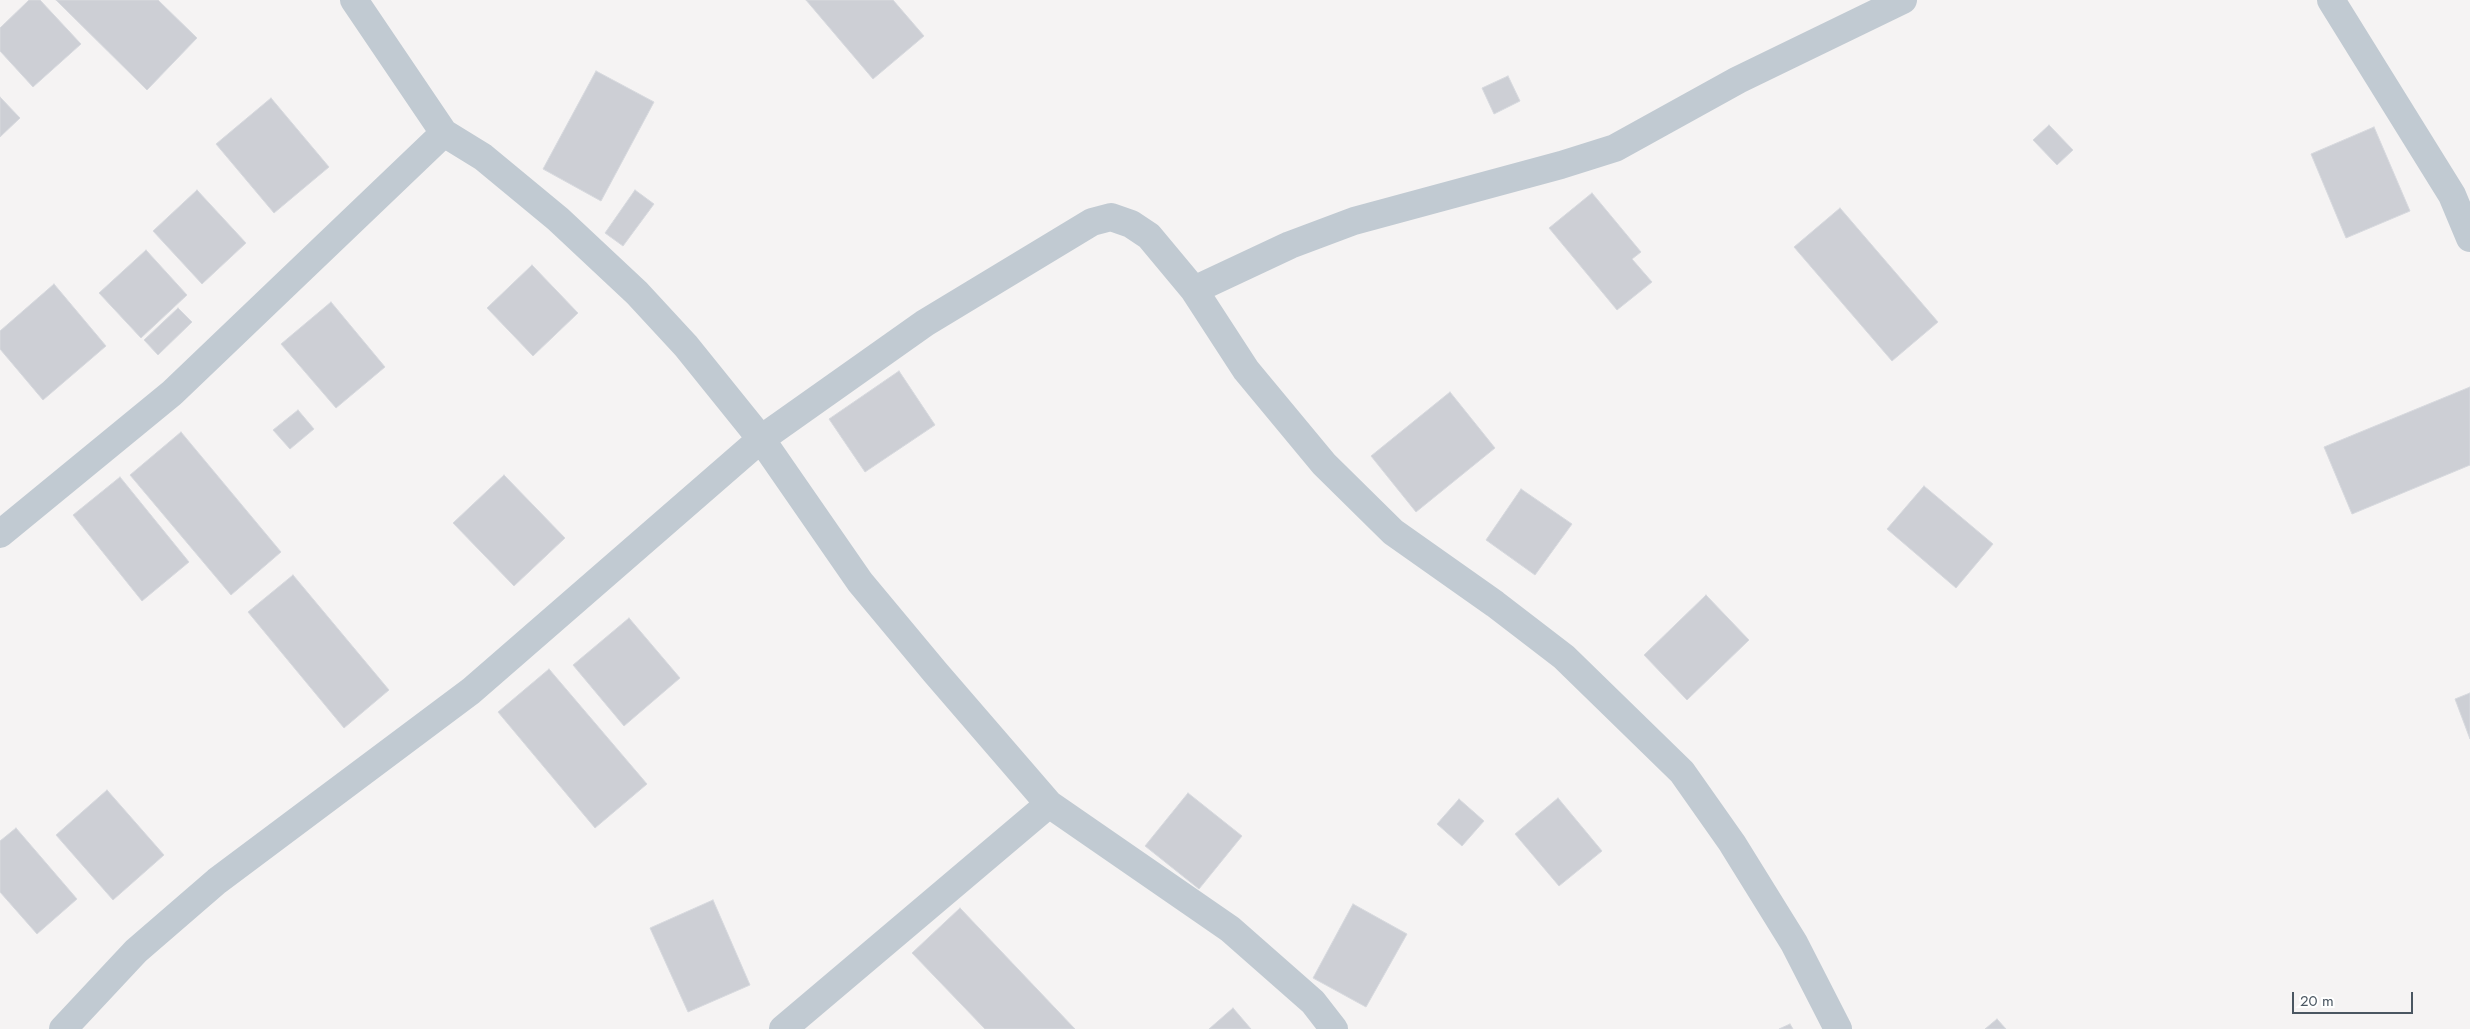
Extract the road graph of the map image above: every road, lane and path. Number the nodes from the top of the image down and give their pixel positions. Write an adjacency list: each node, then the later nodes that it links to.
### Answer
1 (354, 0): 4 (street)
2 (1903, 0): 6 (street)
3 (2331, 0): 5 (street)
4 (444, 133): 7 (street); 8 (street)
5 (2470, 238)
6 (1194, 290): 7 (street); 13 (street)
7 (760, 439): 9 (street); 10 (street)
8 (0, 534)
9 (1049, 804): 11 (street); 12 (street)
10 (63, 1029)
11 (783, 1029)
12 (1334, 1029)
13 (1838, 1029)

